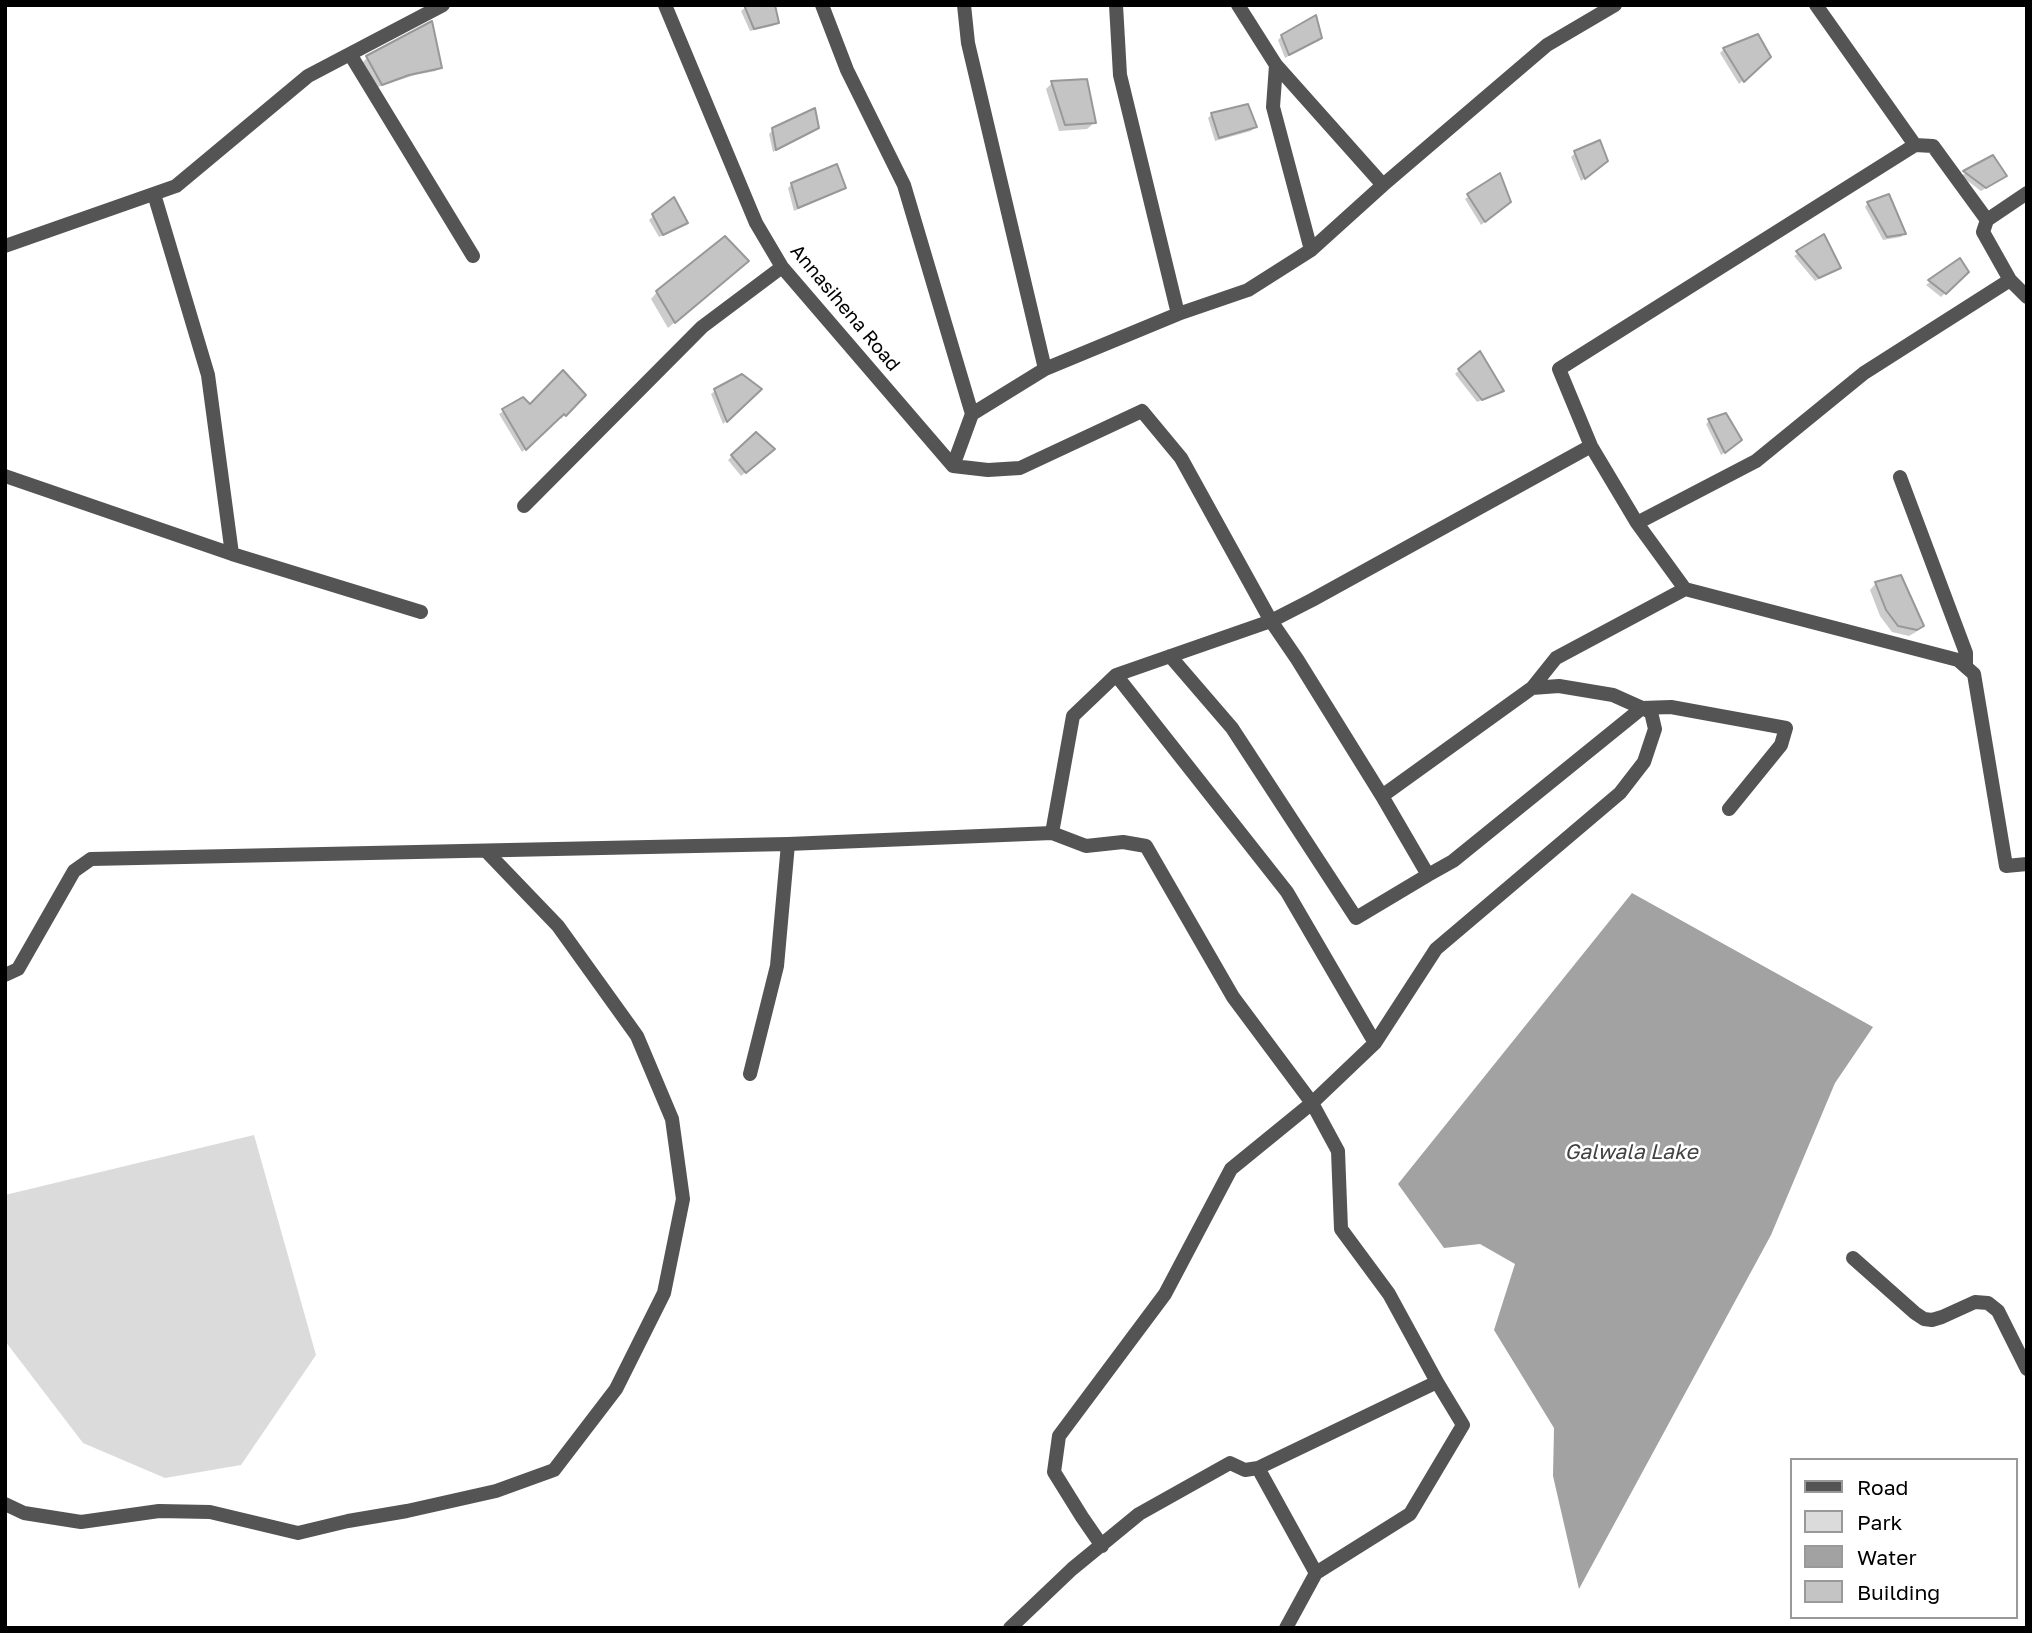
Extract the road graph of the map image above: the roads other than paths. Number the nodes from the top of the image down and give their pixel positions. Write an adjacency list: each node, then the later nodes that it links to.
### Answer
1 (443, 5): 9 (street)
2 (665, 5): 19 (street, Annasihena Road)
3 (822, 5): 24 (street)
4 (964, 5): 23 (street)
5 (1116, 5): 22 (street)
6 (1238, 5): 10 (street)
7 (1615, 5): 12 (street)
8 (1816, 5): 11 (street)
9 (350, 54): 14 (street); 18 (street)
10 (1276, 65): 12 (street); 17 (street)
11 (1915, 145): 15 (street); 25 (street)
12 (1383, 185): 17 (street)
13 (2027, 193): 15 (street)
14 (154, 194): 16 (street); 31 (street)
15 (1987, 220): 20 (street)
16 (5, 246)
17 (1311, 250): 22 (street)
18 (473, 256)
19 (782, 267): 26 (street, Annasihena Road); 29 (street)
20 (2010, 280): 21 (street); 30 (street)
21 (2027, 297)
22 (1178, 314): 23 (street)
23 (1045, 369): 24 (street)
24 (972, 414): 26 (street)
25 (1591, 446): 30 (street); 34 (street)
26 (953, 466): 34 (street)
27 (5, 476): 31 (street)
28 (1900, 477): 36 (street)
29 (524, 506)
30 (1637, 523): 32 (street)
31 (232, 554): 33 (street)
32 (1685, 589): 36 (street); 38 (street)
33 (421, 612)
34 (1271, 621): 35 (street); 40 (street)
35 (1170, 656): 37 (street); 46 (street)
36 (1966, 667): 45 (street)
37 (1116, 675): 42 (street); 48 (street)
38 (1532, 688): 39 (street); 40 (street)
39 (1643, 708): 41 (street); 46 (street); 48 (street)
40 (1382, 796): 46 (street)
41 (1729, 809)
42 (1052, 834): 43 (street); 50 (street)
43 (788, 844): 44 (street); 49 (street)
44 (486, 850): 47 (street); 55 (street)
45 (2027, 864)
46 (1428, 875)
47 (5, 975)
48 (1375, 1043): 50 (street)
49 (750, 1074)
50 (1312, 1103): 53 (street); 56 (street)
51 (1853, 1258): 52 (street)
52 (2027, 1369)
53 (1437, 1382): 54 (street); 57 (street)
54 (1258, 1468): 56 (street); 57 (street)
55 (5, 1504)
56 (1102, 1546): 58 (street)
57 (1316, 1573): 59 (street)
58 (1010, 1628)
59 (1286, 1628)

